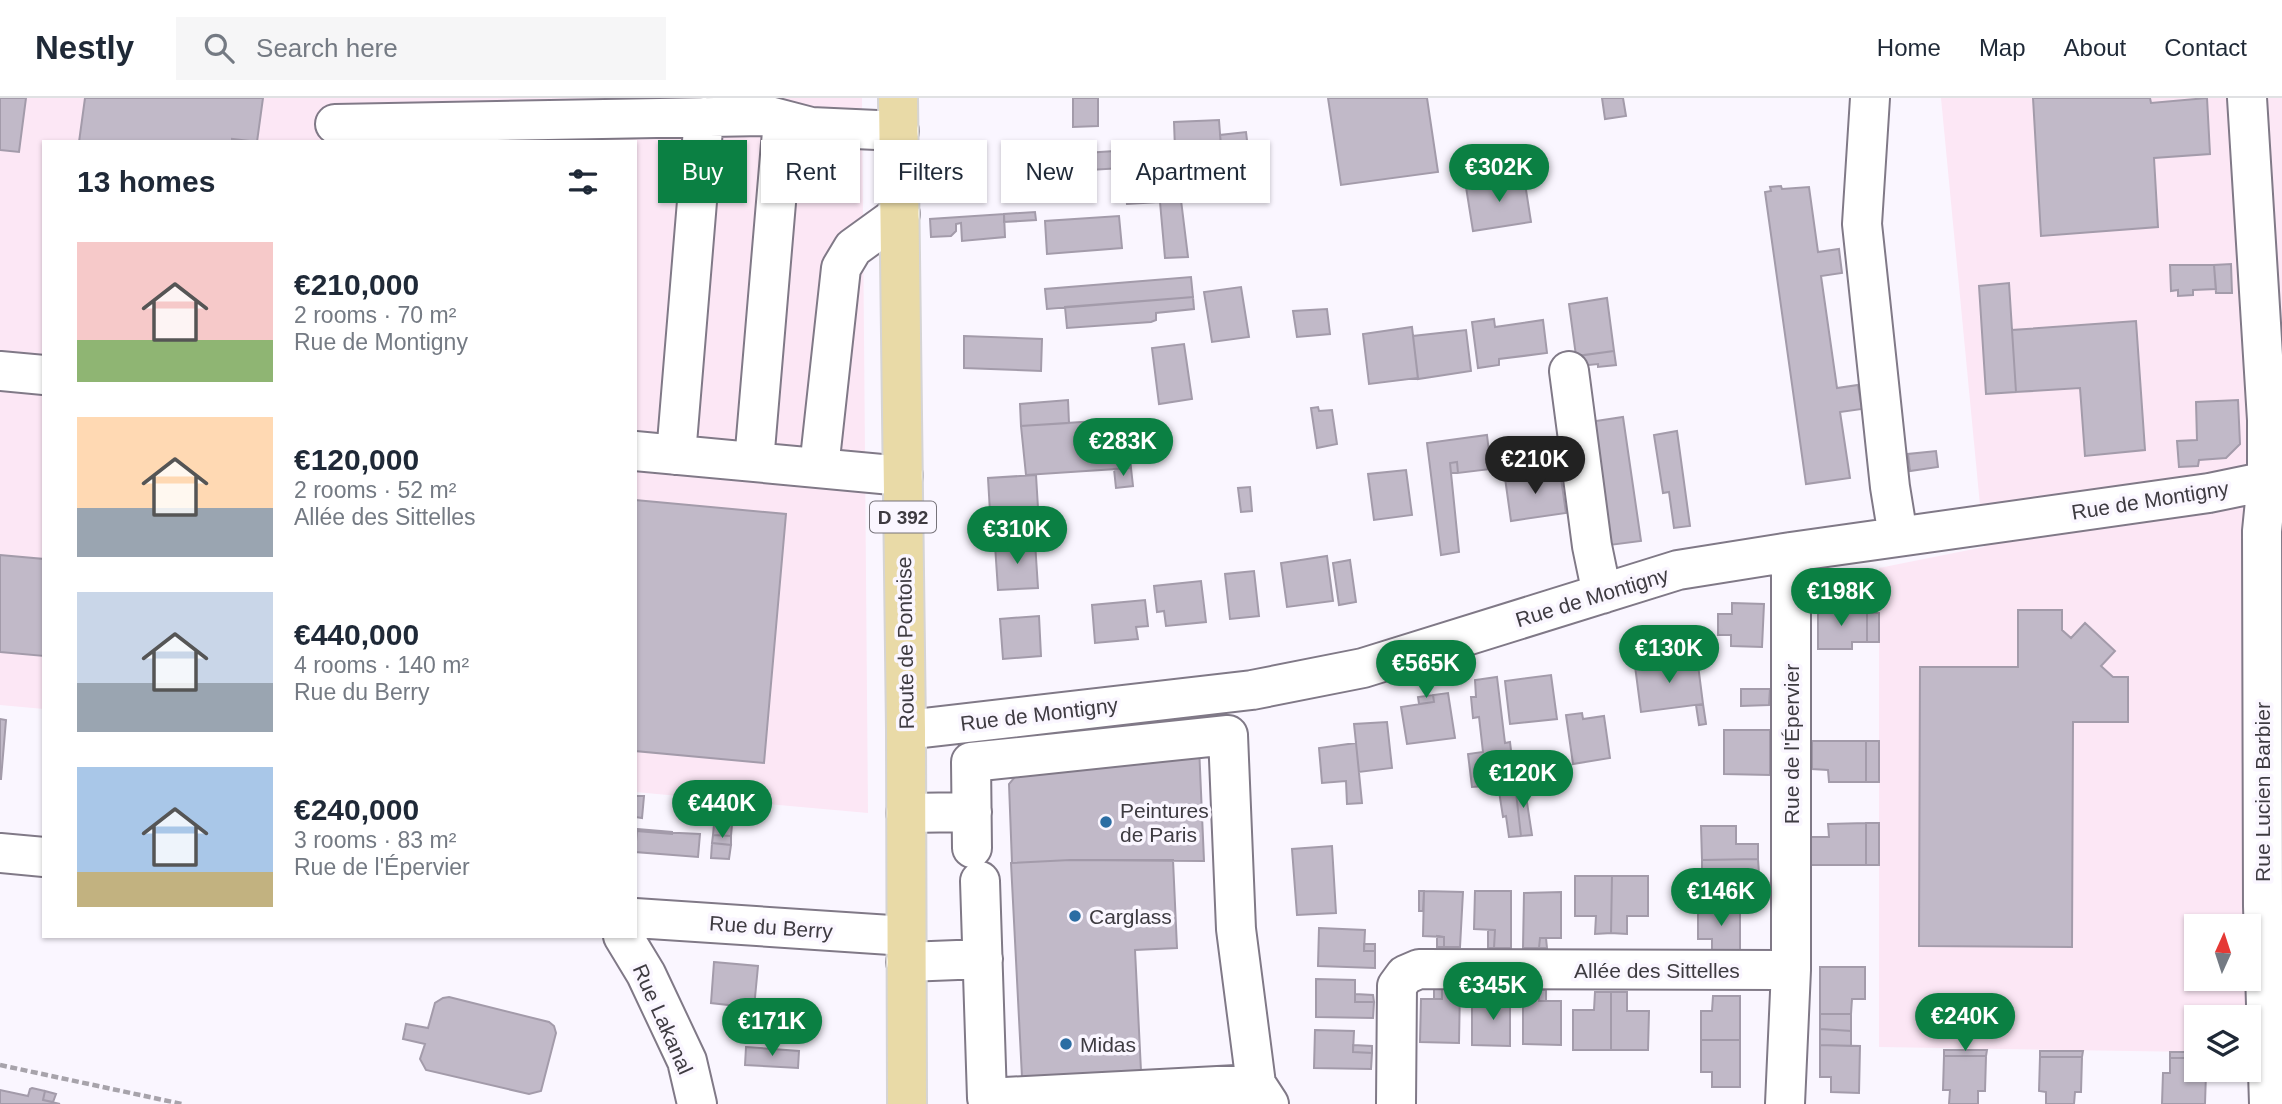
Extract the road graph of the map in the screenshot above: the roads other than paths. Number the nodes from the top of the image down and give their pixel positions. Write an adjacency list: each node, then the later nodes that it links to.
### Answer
1 (1870, 98): 19 (street)
2 (2247, 98): 18 (street, Rue Lucien Barbier)
3 (899, 115): 5 (street); 9 (main road, Route de Pontoise / D 392)
4 (704, 117): 5 (street); 8 (street); 14 (street)
5 (783, 120): 15 (street)
6 (335, 121): 7 (street)
7 (539, 131): 8 (street)
8 (621, 131)
9 (900, 214): 16 (street); 17 (main road, Route de Pontoise / D 392)
10 (0, 371): 12 (street)
11 (1569, 371): 21 (street)
12 (42, 375)
13 (637, 451): 14 (street)
14 (676, 455): 15 (street)
15 (754, 462): 16 (street)
16 (819, 468): 17 (street)
17 (903, 476): 22 (main road, Route de Pontoise / D 392)
18 (2274, 481): 19 (street, Rue de Montigny); 27 (street, Rue Lucien Barbier)
19 (1898, 537): 20 (street, Rue de Montigny)
20 (1791, 552): 21 (street, Rue de Montigny); 32 (street, Rue de l'Épervier)
21 (1602, 594): 22 (street, Rue de Montigny)
22 (906, 730): 23 (main road, Route de Pontoise / D 392)
23 (906, 813): 24 (street); 30 (main road, Route de Pontoise / D 392)
24 (975, 847): 31 (street); 33 (street)
25 (0, 853): 26 (street)
26 (42, 857)
27 (2272, 916): 38 (street, Rue Lucien Barbier)
28 (637, 918): 30 (street, Rue du Berry)
29 (624, 938): 34 (street, Rue Lakanal)
30 (906, 949): 31 (street, Rue du Berry); 35 (main road, Route de Pontoise / D 392)
31 (983, 960): 33 (street)
32 (1791, 970): 36 (street, Allée des Sittelles); 37 (street, Rue de l'Épervier)
33 (1263, 1094)
34 (697, 1104)
35 (907, 1104)
36 (1396, 1104)
37 (1786, 1104)
38 (2269, 1104)

